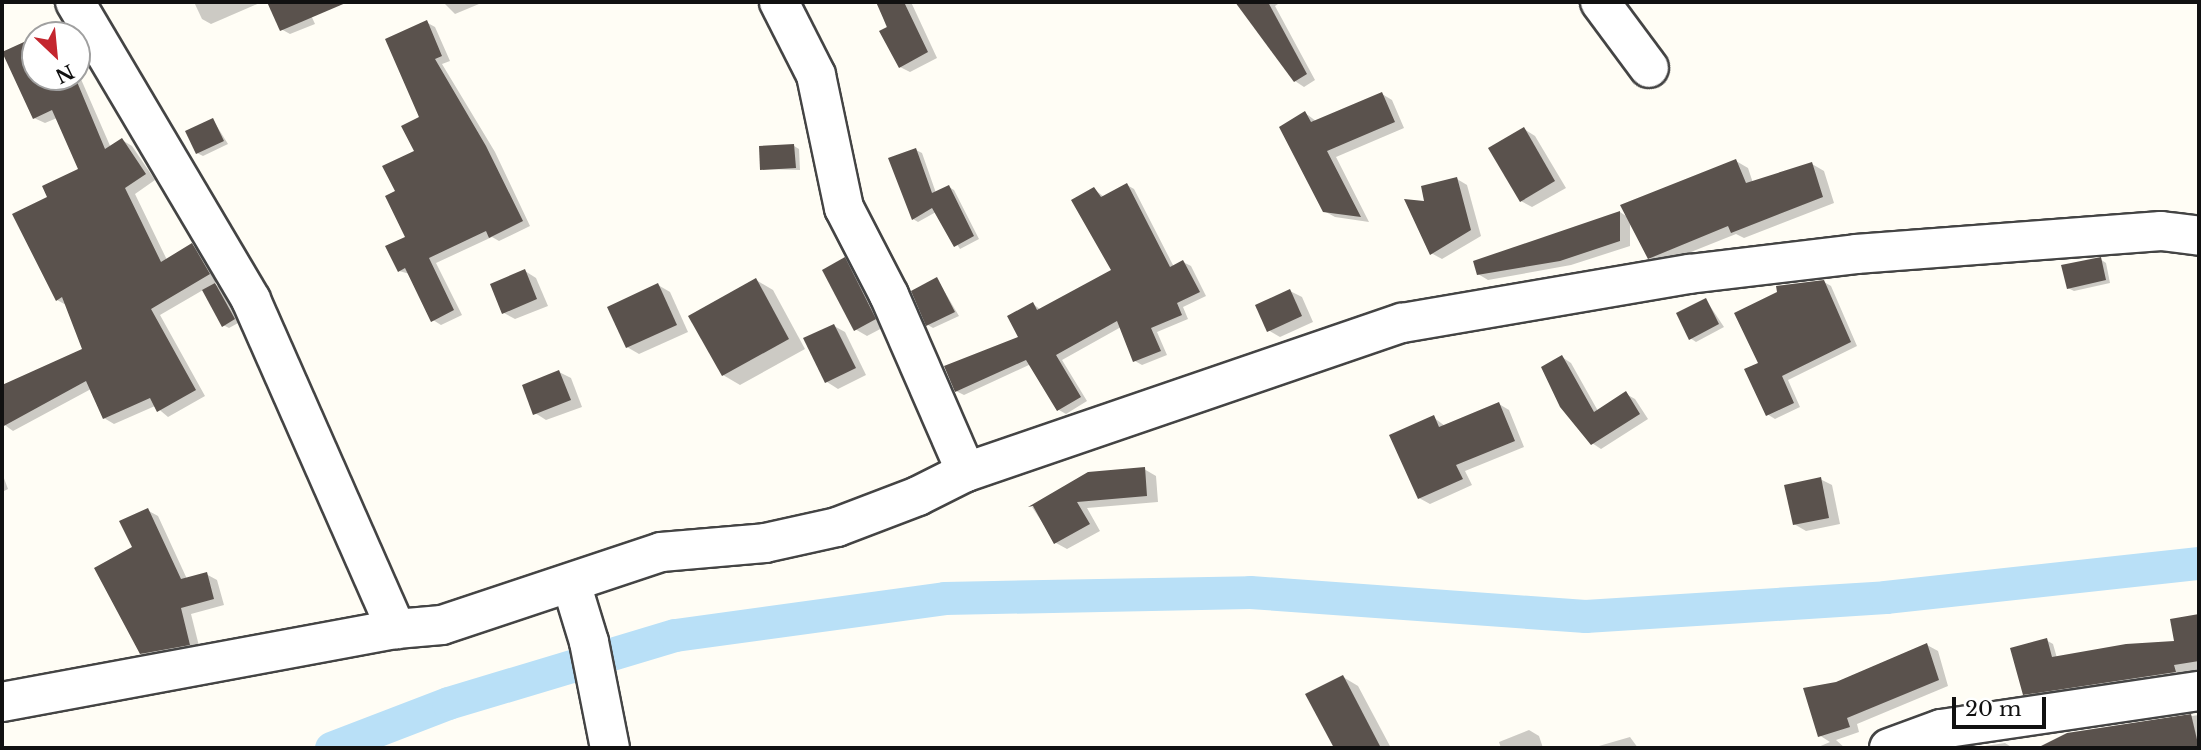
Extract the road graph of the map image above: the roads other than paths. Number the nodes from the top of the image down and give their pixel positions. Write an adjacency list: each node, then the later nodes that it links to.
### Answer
1 (75, 2): 8 (street)
2 (779, 2): 6 (street)
3 (1600, 2): 4 (street)
4 (1649, 68)
5 (2199, 236): 6 (street)
6 (966, 472): 7 (street)
7 (571, 583): 8 (street); 11 (street)
8 (396, 629): 10 (street)
9 (2199, 691): 12 (street)
10 (2, 702)
11 (609, 738)
12 (1889, 748)

